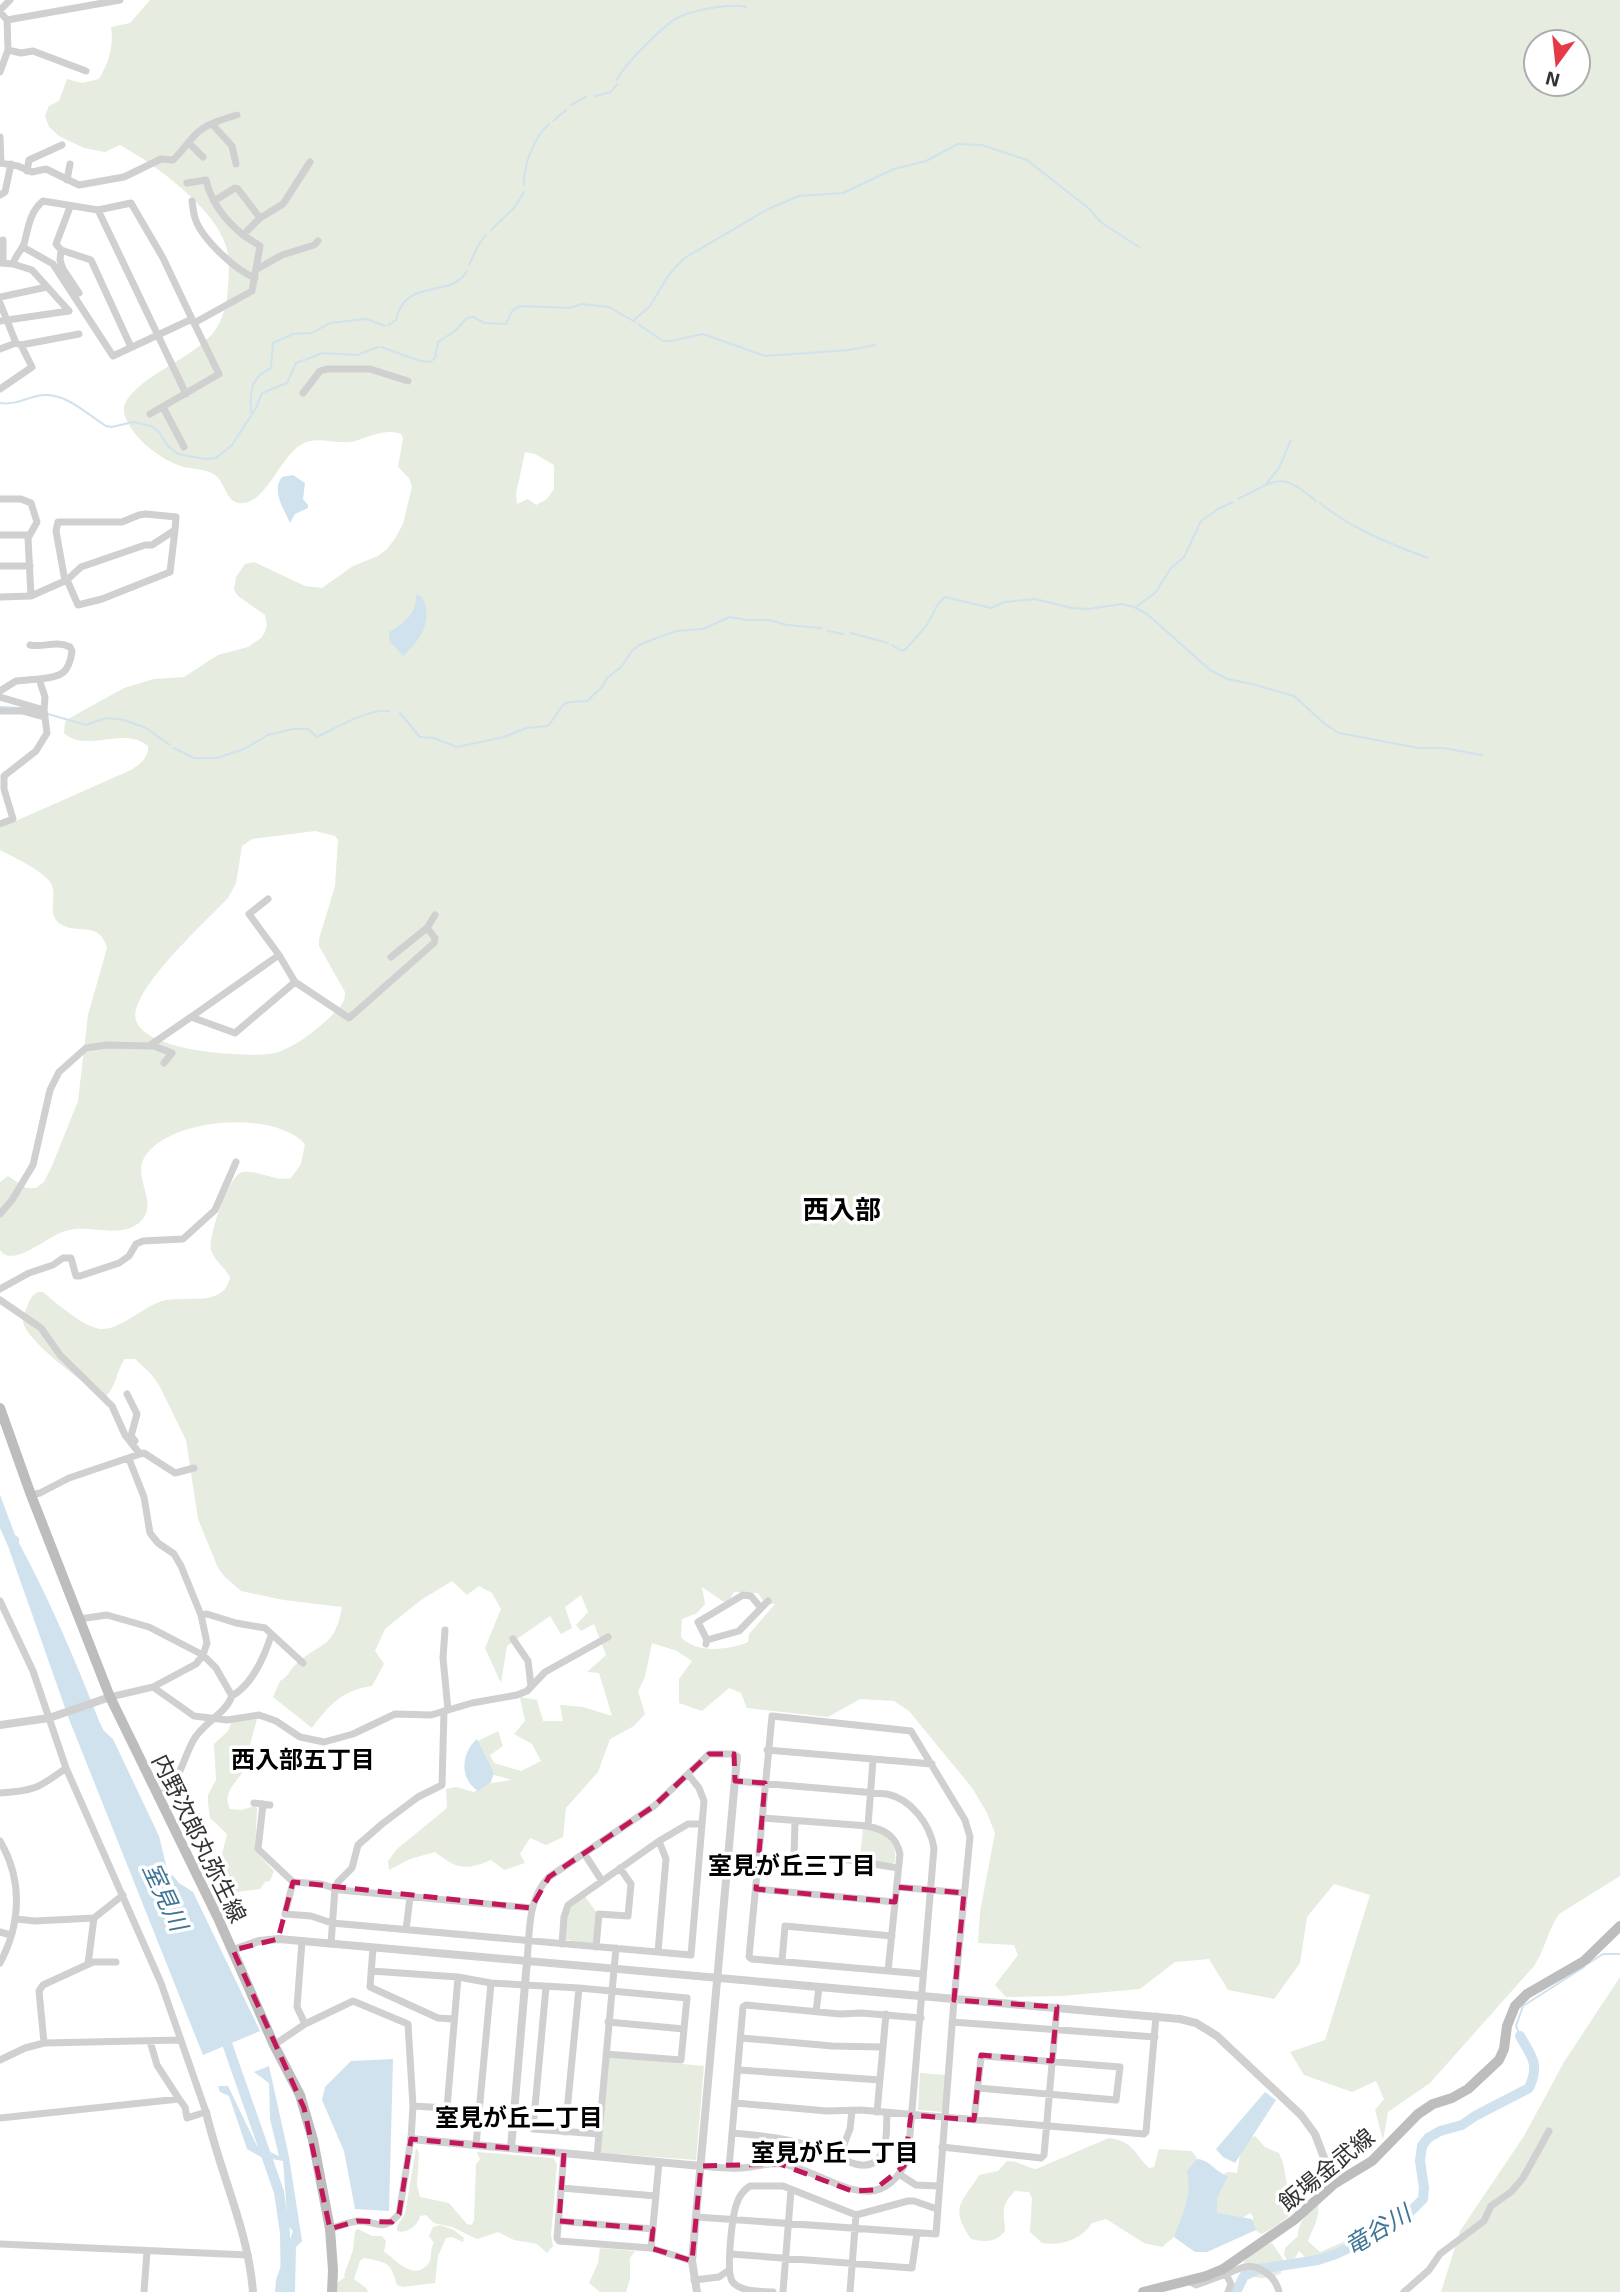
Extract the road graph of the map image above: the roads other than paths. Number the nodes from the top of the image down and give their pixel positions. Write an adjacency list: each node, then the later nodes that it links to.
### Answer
1 (10, 0): 4 (street)
2 (120, 0): 3 (street)
3 (110, 1): 5 (street)
4 (0, 11): 5 (street)
5 (7, 20): 6 (street)
6 (8, 50): 7 (street); 8 (street)
7 (86, 71)
8 (0, 72)
9 (237, 115): 10 (street)
10 (212, 124): 12 (street); 19 (street)
11 (0, 137): 16 (street)
12 (189, 143): 14 (street); 21 (street)
13 (62, 145): 20 (street)
14 (203, 158)
15 (310, 162): 28 (street)
16 (1, 163): 17 (street)
17 (11, 164): 20 (street); 23 (street)
18 (70, 164): 21 (street)
19 (236, 164)
20 (27, 171): 21 (street)
21 (67, 180)
22 (187, 183): 25 (street)
23 (0, 195)
24 (192, 201): 36 (street)
25 (214, 201): 28 (street); 29 (street)
26 (70, 207): 27 (street); 32 (street); 33 (street)
27 (98, 210): 42 (street); 44 (street)
28 (260, 218): 29 (street)
29 (243, 236): 36 (street)
30 (3, 240): 34 (street)
31 (318, 241): 36 (street)
32 (23, 247): 35 (street); 46 (street)
33 (61, 250): 38 (street); 46 (street)
34 (1, 263): 35 (street)
35 (13, 264): 37 (street)
36 (256, 273): 42 (street)
37 (47, 287): 39 (street); 41 (street)
38 (79, 293)
39 (0, 297)
40 (0, 303): 41 (street)
41 (4, 320): 45 (street)
42 (193, 321): 44 (street); 51 (street)
43 (79, 334): 45 (street)
44 (157, 335): 46 (street); 51 (street)
45 (18, 344): 47 (street); 49 (street)
46 (131, 347)
47 (0, 349)
48 (408, 381): 50 (street)
49 (0, 389)
50 (303, 393)
51 (186, 394): 52 (street)
52 (163, 407): 53 (street); 54 (street)
53 (150, 414)
54 (184, 446)
55 (0, 499): 58 (street)
56 (175, 530): 61 (street); 61 (street); 61 (street)
57 (0, 535): 58 (street)
58 (29, 535): 60 (street)
59 (0, 566): 60 (street)
60 (30, 566): 62 (street)
61 (66, 580): 62 (street)
62 (31, 596): 63 (street)
63 (0, 597)
64 (30, 645): 65 (street)
65 (39, 679): 66 (street); 69 (street)
66 (0, 691)
67 (0, 697): 69 (street)
68 (0, 711): 69 (street)
69 (45, 713): 70 (street)
70 (0, 824)
71 (268, 899): 74 (street)
72 (435, 915): 73 (street)
73 (427, 928): 75 (street); 76 (street)
74 (279, 955): 76 (street); 77 (street)
75 (391, 957)
76 (295, 982): 77 (street)
77 (191, 1017): 78 (street)
78 (152, 1045): 79 (street); 81 (street)
79 (164, 1063)
80 (236, 1162): 82 (street)
81 (0, 1214)
82 (0, 1289)
83 (0, 1300): 86 (street)
84 (127, 1394): 86 (street)
85 (0, 1408): 89 (main road, 内野次郎丸弥生線)
86 (142, 1454): 87 (street); 88 (street)
87 (129, 1459): 89 (street); 93 (street)
88 (194, 1468)
89 (31, 1495): 94 (main road, 内野次郎丸弥生線)
90 (0, 1601): 106 (street)
91 (768, 1601): 92 (street)
92 (761, 1608): 92 (street)
93 (201, 1615): 96 (street); 99 (street)
94 (79, 1619): 99 (street); 104 (main road, 内野次郎丸弥生線)
95 (445, 1630): 105 (street)
96 (271, 1636): 100 (street); 103 (street)
97 (608, 1637): 101 (street)
98 (513, 1639): 101 (street)
99 (203, 1655): 102 (street); 103 (street)
100 (303, 1663)
101 (531, 1686): 105 (street)
102 (153, 1687): 104 (street); 107 (street)
103 (232, 1696): 107 (street)
104 (106, 1698): 106 (street); 119 (main road, 内野次郎丸弥生線)
105 (446, 1711): 107 (street); 134 (street)
106 (52, 1717): 108 (street); 113 (street)
107 (214, 1719): 119 (street)
108 (0, 1725)
109 (767, 1751): 111 (street); 112 (street); 116 (street)
110 (737, 1758): 114 (street); 115 (street)
111 (873, 1760): 112 (street); 117 (street)
112 (932, 1764): 137 (street)
113 (66, 1768): 118 (street); 138 (street)
114 (688, 1774): 123 (street); 128 (street)
115 (735, 1781): 116 (street); 169 (street)
116 (765, 1783): 117 (street); 121 (street)
117 (870, 1792): 124 (street); 136 (street)
118 (0, 1793)
119 (158, 1796): 157 (main road, 内野次郎丸弥生線)
120 (254, 1802): 132 (street)
121 (763, 1818): 122 (street); 135 (street)
122 (795, 1821): 124 (street); 130 (street)
123 (702, 1825): 126 (street); 158 (street)
124 (868, 1826): 130 (street)
125 (0, 1841): 127 (street)
126 (659, 1841): 129 (street); 158 (street)
127 (2, 1851): 143 (street)
128 (584, 1853): 131 (street); 141 (street)
129 (620, 1868): 131 (street); 154 (street)
130 (898, 1868): 133 (street)
131 (602, 1881): 153 (street)
132 (293, 1882): 134 (street); 144 (street)
133 (897, 1887): 136 (street); 140 (street)
134 (335, 1888): 139 (street); 144 (street)
135 (757, 1889): 140 (street); 160 (street)
136 (932, 1891): 137 (street); 167 (street)
137 (964, 1893): 177 (street)
138 (122, 1895): 142 (street); 191 (street)
139 (410, 1897): 141 (street); 146 (street)
140 (895, 1902): 149 (street)
141 (532, 1908): 151 (street)
142 (94, 1918): 143 (street); 163 (street)
143 (16, 1919): 148 (street)
144 (332, 1923): 146 (street); 152 (street)
145 (1620, 1926): 230 (main road, 飯場金武線)
146 (406, 1930): 151 (street)
147 (0, 1932): 148 (street)
148 (11, 1935): 162 (street)
149 (892, 1936): 160 (street); 166 (street)
150 (302, 1941): 152 (street); 157 (street); 186 (street)
151 (529, 1941): 153 (street); 159 (street)
152 (331, 1944): 155 (street)
153 (562, 1944): 154 (street)
154 (596, 1947): 156 (street)
155 (373, 1948): 159 (street); 165 (street)
156 (616, 1948): 158 (street); 164 (street)
157 (233, 1950): 194 (main road, 内野次郎丸弥生線)
158 (658, 1952)
159 (527, 1961): 164 (street); 171 (street)
160 (782, 1961): 166 (street)
161 (116, 1962): 163 (street)
162 (0, 1964)
163 (88, 1964): 193 (street)
164 (614, 1970): 169 (street); 175 (street)
165 (371, 1971): 168 (street); 183 (street)
166 (888, 1971): 167 (street)
167 (923, 1974): 176 (street)
168 (458, 1977): 170 (street); 183 (street)
169 (717, 1979): 173 (street); 227 (street)
170 (491, 1983): 171 (street); 220 (street)
171 (525, 1986): 172 (street); 222 (street)
172 (546, 1987): 174 (street); 216 (street)
173 (819, 1987): 176 (street); 179 (street)
174 (579, 1988): 175 (street); 216 (street)
175 (612, 1992): 184 (street); 187 (street)
176 (923, 1997): 177 (street); 182 (street)
177 (954, 2000): 178 (street); 185 (street)
178 (1057, 2007): 181 (street); 188 (street)
179 (817, 2012): 180 (street); 190 (street)
180 (886, 2014): 182 (street); 195 (street)
181 (1156, 2015): 189 (street); 230 (street)
182 (921, 2018): 210 (street)
183 (454, 2019): 205 (street)
184 (608, 2022): 187 (street); 196 (street)
185 (952, 2022): 188 (street); 212 (street)
186 (306, 2024): 194 (street); 205 (street)
187 (684, 2029): 196 (street)
188 (1055, 2029): 189 (street); 198 (street)
189 (1154, 2037): 214 (street)
190 (741, 2038): 195 (street); 199 (street)
191 (180, 2040): 192 (street); 207 (street)
192 (150, 2041): 193 (street); 203 (street)
193 (44, 2043): 197 (street)
194 (274, 2045): 242 (main road, 内野次郎丸弥生線)
195 (883, 2047): 200 (street)
196 (606, 2054): 218 (street)
197 (0, 2060)
198 (1052, 2061): 201 (street); 202 (street); 202 (street)
199 (739, 2070): 200 (street); 204 (street)
200 (880, 2080): 208 (street)
201 (978, 2088): 202 (street); 213 (street)
202 (1049, 2094): 214 (street)
203 (179, 2099): 207 (street); 211 (street)
204 (735, 2103): 206 (street); 217 (street)
205 (413, 2106): 219 (street)
206 (852, 2111): 208 (street); 225 (street)
207 (206, 2112): 249 (street)
208 (877, 2112): 209 (street)
209 (887, 2113): 210 (street); 225 (street)
210 (911, 2115): 212 (street); 229 (street)
211 (0, 2118)
212 (944, 2118): 213 (street); 221 (street)
213 (974, 2120): 214 (street)
214 (1047, 2126): 221 (street)
215 (1549, 2131): 267 (street)
216 (565, 2132): 218 (street)
217 (732, 2133): 225 (street); 228 (street)
218 (599, 2134): 224 (street)
219 (411, 2139): 220 (street); 242 (street)
220 (476, 2145): 222 (street)
221 (942, 2147): 231 (street)
222 (511, 2148): 223 (street)
223 (564, 2153): 224 (street); 232 (street)
224 (597, 2156): 226 (street)
225 (839, 2157)
226 (659, 2162): 227 (street); 234 (street)
227 (701, 2166): 228 (street); 237 (street)
228 (729, 2168): 229 (street)
229 (899, 2174): 231 (street)
230 (1334, 2184): 256 (main road, 飯場金武線)
231 (939, 2186): 235 (street)
232 (561, 2188): 234 (street); 239 (street)
233 (791, 2189): 236 (street); 238 (street); 240 (street)
234 (656, 2196): 243 (street)
235 (937, 2209): 236 (street); 244 (street)
236 (856, 2215): 241 (street)
237 (696, 2217): 238 (street); 251 (street)
238 (733, 2220): 240 (street); 248 (street)
239 (559, 2221): 243 (street); 246 (street)
240 (788, 2222): 241 (street); 250 (street)
241 (855, 2228): 244 (street); 252 (street)
242 (330, 2229): 259 (main road, 内野次郎丸弥生線)
243 (653, 2229): 246 (street)
244 (917, 2233): 252 (street)
245 (0, 2244): 247 (street)
246 (651, 2248): 251 (street)
247 (147, 2251): 249 (street); 257 (street)
248 (731, 2254): 250 (street); 253 (street)
249 (248, 2255): 258 (street)
250 (785, 2258): 252 (street); 262 (street)
251 (692, 2261): 255 (street)
252 (853, 2263): 263 (street)
253 (729, 2270): 255 (street); 261 (street)
254 (1226, 2274): 256 (street); 265 (street); 266 (street)
255 (694, 2280): 260 (street)
256 (1189, 2281): 264 (main road, 飯場金武線)
257 (144, 2292)
258 (253, 2292)
259 (332, 2292)
260 (697, 2292)
261 (773, 2292)
262 (783, 2292)
263 (850, 2292)
264 (1143, 2292)
265 (1228, 2292)
266 (1279, 2292)
267 (1404, 2292)

